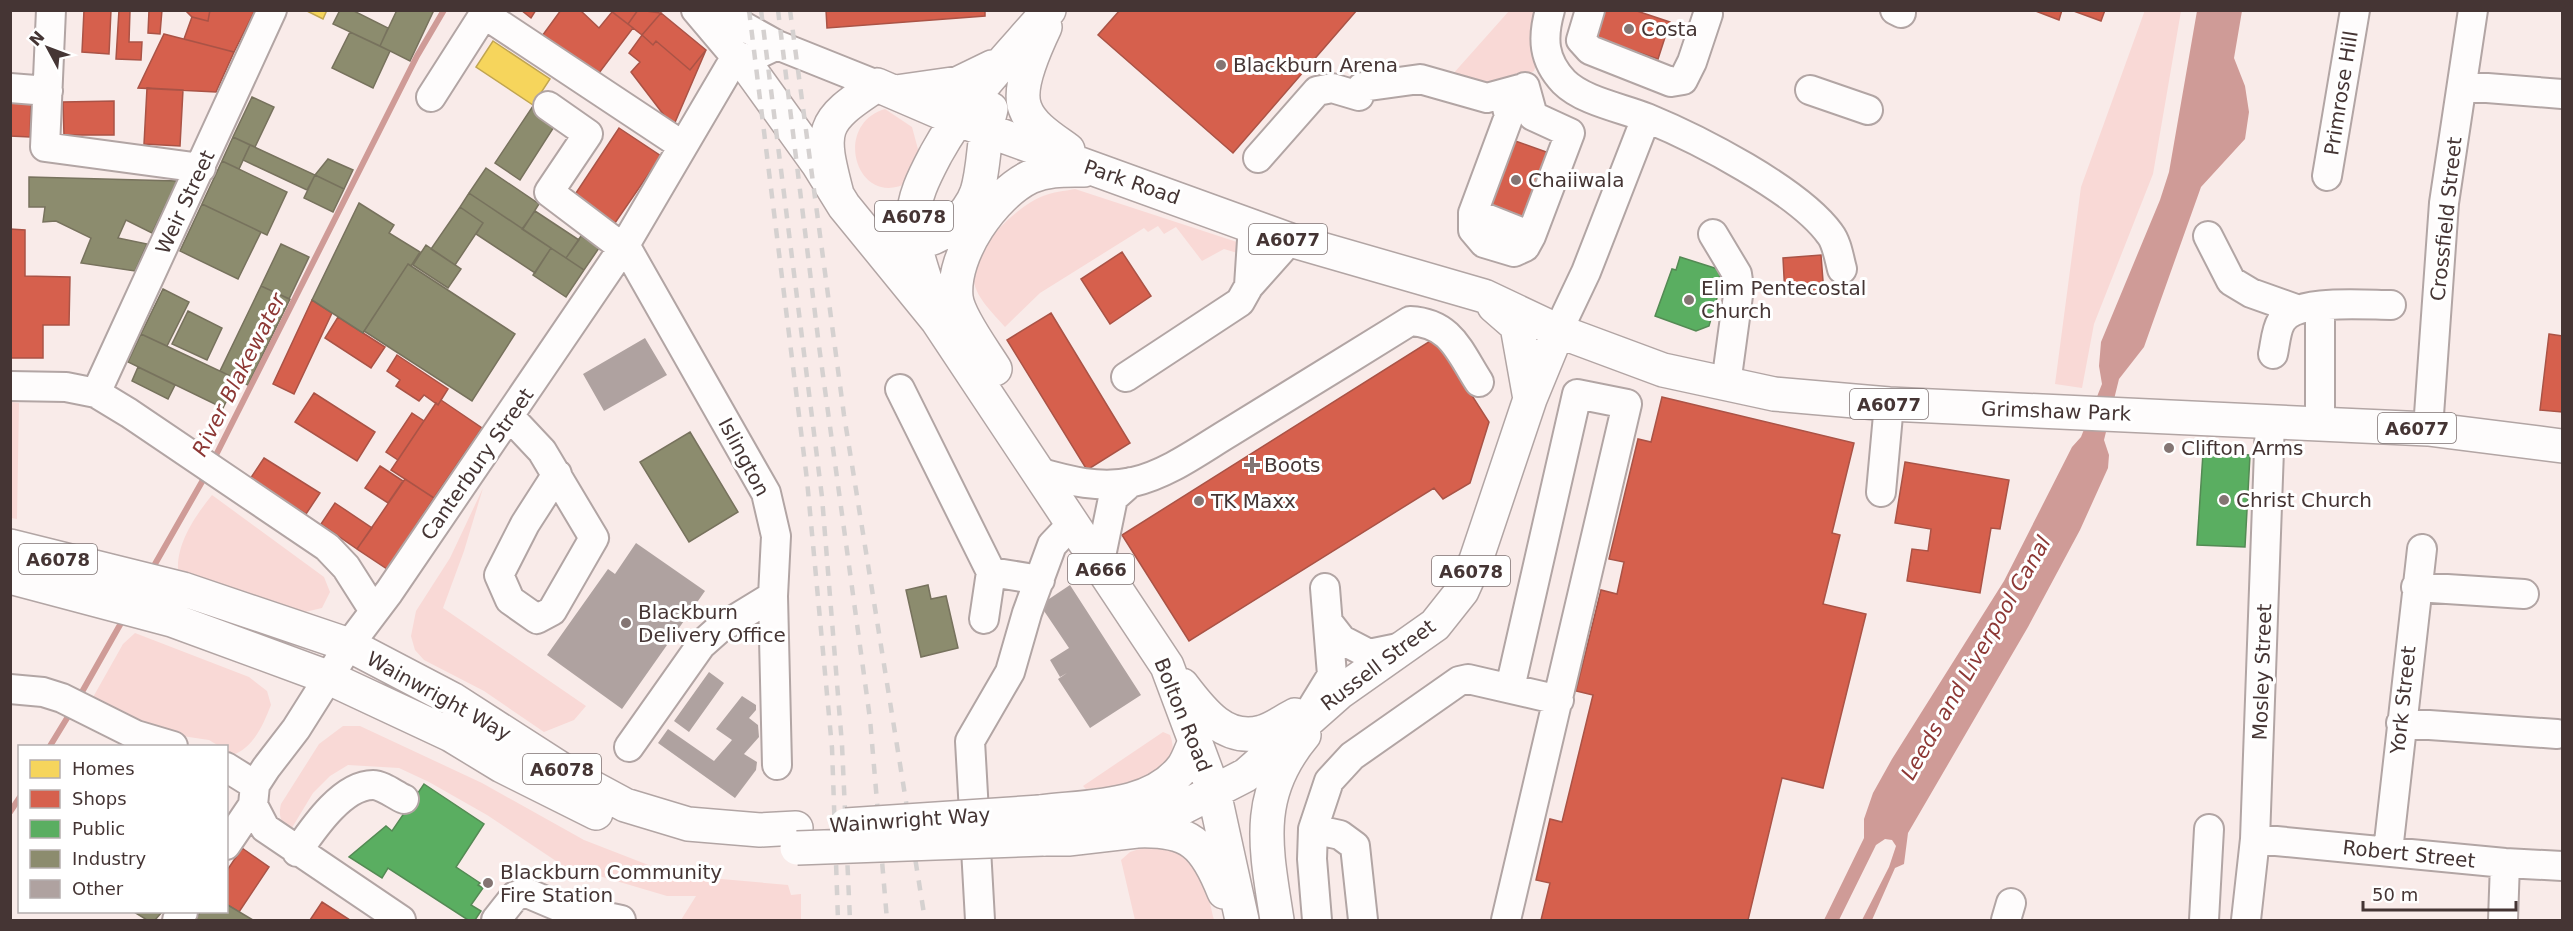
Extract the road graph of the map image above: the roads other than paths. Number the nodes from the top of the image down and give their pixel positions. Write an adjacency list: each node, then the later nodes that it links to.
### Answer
1 (51, 10): 20 (street)
2 (272, 10): 30 (street, Weir Street)
3 (696, 10): 15 (street)
4 (714, 10): 12 (street, Park Road)
5 (1050, 10): 13 (highway); 31 (highway)
6 (1550, 10): 14 (street)
7 (1590, 10): 10 (street)
8 (2355, 10): 32 (street, Primrose Hill)
9 (2473, 10): 16 (street, Crossfield Street)
10 (1708, 14)
11 (503, 17): 23 (street); 28 (street)
12 (777, 45): 15 (street); 18 (street, Park Road)
13 (1014, 52): 18 (highway); 27 (highway)
14 (1551, 67): 21 (street); 26 (street)
15 (740, 71): 28 (street, Canterbury Street); 33 (highway)
16 (2462, 86): 22 (street); 59 (street, Crossfield Street)
17 (10, 88): 20 (street)
18 (887, 89): 27 (highway, Park Road); 33 (highway)
19 (1810, 90): 25 (street)
20 (48, 91): 30 (street)
21 (1515, 91): 21 (street); 29 (street)
22 (2562, 94)
23 (431, 97)
24 (548, 106): 39 (street)
25 (1868, 110)
26 (1647, 118): 40 (street); 46 (street)
27 (971, 124): 31 (highway, Park Road); 38 (highway, A6078); 38 (highway)
28 (683, 146): 39 (street, Canterbury Street)
29 (1258, 158)
30 (201, 168): 53 (street, Weir Street)
31 (1096, 171): 34 (highway, Park Road / A6077); 61 (highway)
32 (2327, 176)
33 (840, 200): 38 (highway); 45 (highway)
34 (1253, 225): 37 (highway, Park Road / A6077); 41 (street)
35 (1713, 234): 50 (street)
36 (2208, 236): 44 (street)
37 (1290, 240): 41 (street); 42 (highway, Park Road / A6077)
38 (915, 242): 45 (highway, A6078)
39 (624, 246): 56 (street, Canterbury Street); 76 (street, Islington)
40 (1842, 269)
41 (1249, 286): 48 (street)
42 (1484, 296): 46 (highway, Park Road / A6077); 54 (highway, Russell Street / A6078)
43 (2391, 305): 44 (street)
44 (2308, 308): 47 (street); 58 (street)
45 (937, 320): 61 (highway, Bolton Road / A666)
46 (1558, 331): 50 (highway, Grimshaw Park / A6077); 54 (highway, Russell Street / A6078)
47 (2273, 354)
48 (1126, 377)
49 (1479, 382): 63 (street)
50 (1726, 384): 55 (highway, Grimshaw Park / A6077)
51 (10, 386): 53 (street)
52 (900, 389): 69 (street)
53 (96, 393): 77 (street)
54 (1530, 399): 81 (highway, Russell Street / A6078)
55 (1889, 404): 57 (highway, Grimshaw Park / A6077); 64 (street)
56 (510, 417): 62 (street); 77 (street, Canterbury Street)
57 (2270, 422): 58 (highway, Grimshaw Park / A6077); 104 (street, Mosley Street)
58 (2320, 424): 59 (highway, Grimshaw Park / A6077)
59 (2428, 429): 60 (highway, Grimshaw Park / A6077)
60 (2562, 446)
61 (1038, 472): 63 (street); 65 (highway, Bolton Road / A666)
62 (557, 474): 62 (street)
63 (1131, 482): 68 (street)
64 (1881, 492)
65 (1071, 525): 68 (highway, Bolton Road / A666); 71 (street)
66 (10, 546): 72 (highway, Wainwright Way / A6078)
67 (2422, 549): 73 (street, York Street)
68 (1099, 566): 82 (highway, Bolton Road / A666)
69 (991, 572): 71 (street); 78 (street)
70 (10, 577): 72 (highway, Wainwright Way / A6078)
71 (1040, 580): 114 (street)
72 (101, 586): 80 (highway, Wainwright Way / A6078); 83 (highway, Wainwright Way / A6078)
73 (2416, 587): 75 (street); 88 (street, York Street)
74 (1325, 588): 79 (street)
75 (2524, 594)
76 (773, 596): 92 (street); 93 (street, Islington)
77 (374, 611): 80 (street, Canterbury Street)
78 (984, 619)
79 (1328, 622): 81 (street); 86 (street)
80 (349, 645): 83 (street, Canterbury Street); 103 (highway, Wainwright Way / A6078)
81 (1404, 647): 86 (highway, Russell Street / A6078)
82 (1167, 666): 86 (highway); 90 (highway, Bolton Road / A666)
83 (327, 677): 95 (street, Canterbury Street); 103 (highway, Wainwright Way / A6078)
84 (1510, 688): 87 (street); 87 (street); 100 (street)
85 (10, 689): 91 (street)
86 (1326, 699): 98 (highway, Russell Street / A6078); 108 (highway)
87 (1559, 700): 120 (street)
88 (2401, 723): 89 (street); 106 (street, York Street)
89 (2557, 734)
90 (1195, 742): 97 (highway, Wainwright Way / A6078); 98 (highway, Bolton Road / A666)
91 (167, 745)
92 (629, 747)
93 (777, 765)
94 (228, 769): 95 (street)
95 (254, 795): 105 (street, Canterbury Street); 107 (street)
96 (404, 799): 107 (street)
97 (1122, 802): 98 (highway); 99 (highway, Wainwright Way / A6078)
98 (1211, 802): 102 (highway, Wainwright Way / A6078); 108 (highway); 116 (highway, Bolton Road / A666)
99 (1042, 826): 102 (highway, Wainwright Way / A6078); 103 (highway, Wainwright Way / A6078, bridge)
100 (1312, 829): 118 (street); 119 (street)
101 (2210, 829): 121 (street)
102 (1137, 831): 115 (highway, A6078)
103 (797, 838)
104 (2255, 839): 106 (street, Robert Street); 122 (street, Mosley Street)
105 (228, 841)
106 (2388, 851): 109 (street, Robert Street)
107 (297, 852): 111 (street)
108 (1268, 863): 117 (highway)
109 (2505, 863): 110 (street, Robert Street); 123 (street)
110 (2562, 866)
111 (401, 921)
112 (496, 921): 113 (street)
113 (621, 921)
114 (980, 921)
115 (1235, 921)
116 (1242, 921)
117 (1277, 921)
118 (1317, 921)
119 (1363, 921)
120 (1506, 921)
121 (2204, 921)
122 (2246, 921)
123 (2503, 921)

